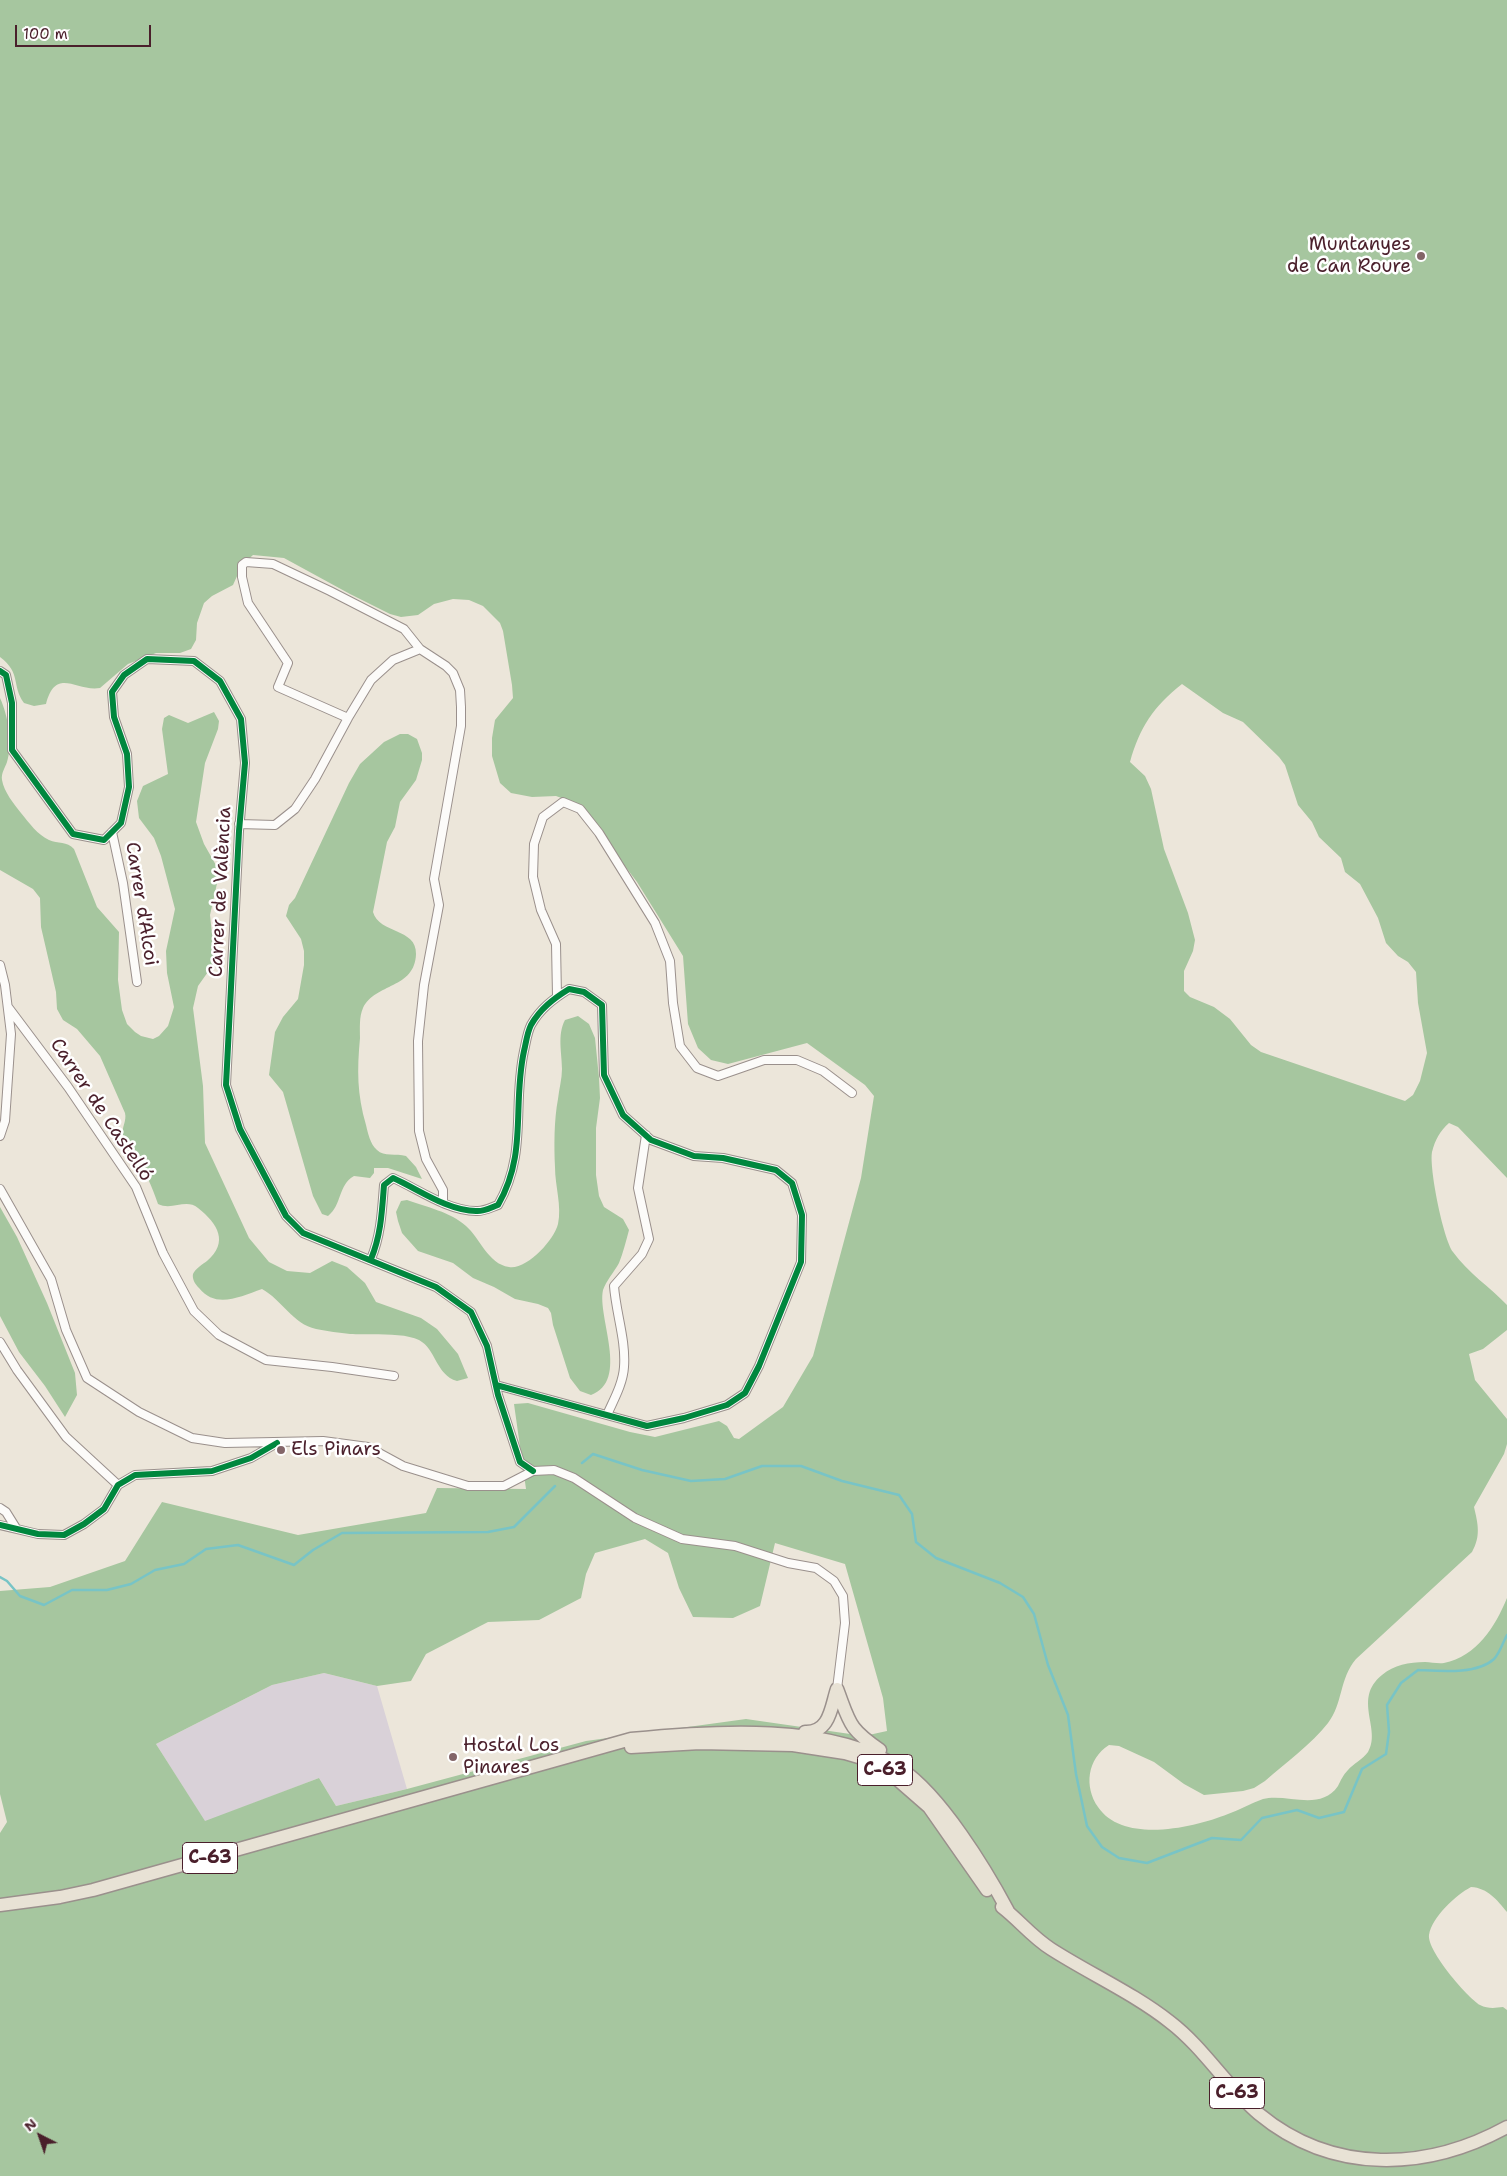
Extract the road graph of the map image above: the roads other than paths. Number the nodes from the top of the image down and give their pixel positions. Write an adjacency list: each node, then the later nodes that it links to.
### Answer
1 (420, 649): 3 (street); 3 (street); 14 (street)
2 (0, 671): 5 (street)
3 (348, 718): 4 (street)
4 (240, 824): 5 (street, Carrer de València); 15 (street, Carrer de València)
5 (112, 832): 7 (street, Carrer d'Alcoi)
6 (0, 965): 9 (street)
7 (137, 982)
8 (557, 996): 10 (street); 11 (street); 14 (street)
9 (8, 1007): 12 (street); 17 (street, Carrer de Castelló)
10 (852, 1093)
11 (646, 1134): 19 (street); 19 (street)
12 (0, 1136)
13 (0, 1189): 20 (street)
14 (443, 1203): 15 (street)
15 (371, 1259): 18 (street, Carrer de València)
16 (0, 1342): 22 (street)
17 (394, 1376)
18 (496, 1385): 19 (street); 21 (street, Carrer de València)
19 (607, 1415)
20 (277, 1443): 21 (street); 22 (street)
21 (533, 1470): 26 (street)
22 (118, 1486): 25 (street)
23 (0, 1508): 25 (street)
24 (0, 1524): 25 (street)
25 (16, 1528)
26 (837, 1689): 27 (main road, C-63); 28 (main road)
27 (848, 1719): 28 (main road); 30 (main road, C-63); 33 (main road, C-63)
28 (827, 1720): 29 (main road, C-63); 30 (main road)
29 (728, 1734): 30 (main road, C-63); 32 (main road, C-63)
30 (833, 1742): 31 (main road, C-63); 33 (main road, C-63); 34 (main road, C-63)
31 (700, 1743): 32 (main road, C-63); 34 (main road, C-63)
32 (605, 1747): 35 (main road, C-63)
33 (922, 1786): 36 (main road, C-63)
34 (929, 1807): 36 (main road, C-63)
35 (0, 1905)
36 (1008, 1911): 37 (main road, C-63)
37 (1507, 2127)

